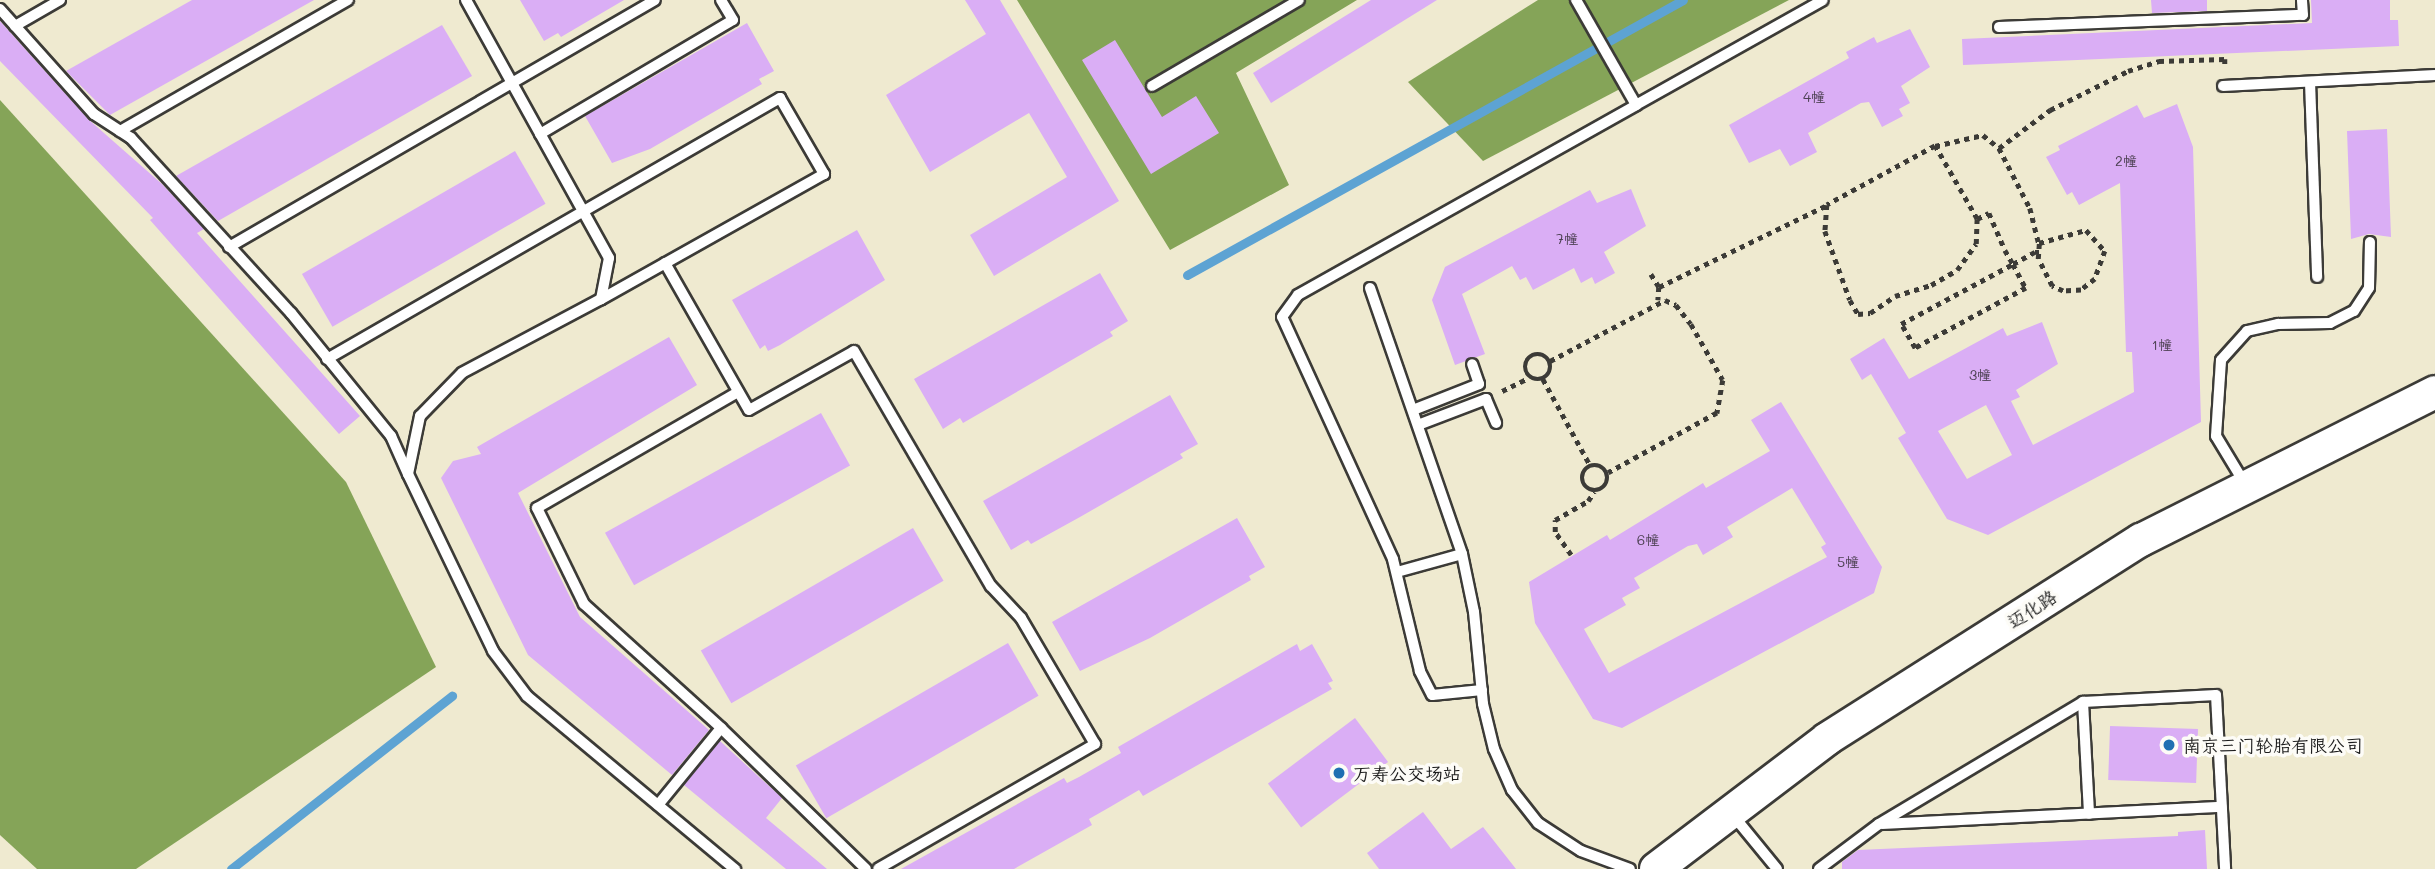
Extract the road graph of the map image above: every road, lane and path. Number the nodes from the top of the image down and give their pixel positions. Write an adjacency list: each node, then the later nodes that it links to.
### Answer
1 (60, 0): 11 (lane)
2 (348, 0): 19 (lane)
3 (466, 0): 14 (lane)
4 (655, 0): 14 (lane)
5 (721, 0): 20 (lane)
6 (1299, 0): 16 (lane)
7 (1576, 0): 18 (lane)
8 (1823, 0): 18 (lane)
9 (2302, 0): 12 (lane)
10 (0, 9): 11 (lane)
11 (15, 26): 19 (lane)
12 (1999, 27)
13 (2435, 75): 15 (lane)
14 (512, 82): 20 (lane); 28 (lane)
15 (2310, 82): 17 (lane); 33 (lane)
16 (1152, 86)
17 (2225, 86): 22 (path)
18 (1636, 104): 57 (lane)
19 (120, 131): 28 (lane)
20 (540, 134): 24 (lane)
21 (1935, 146): 22 (path); 23 (path); 25 (path)
22 (1999, 148): 27 (path)
23 (1828, 205): 25 (path); 34 (path)
24 (583, 210): 30 (lane); 36 (lane); 38 (lane)
25 (1977, 219): 31 (path)
26 (2370, 242): 53 (lane)
27 (2039, 243): 29 (path); 29 (path)
28 (229, 247): 38 (lane)
29 (2039, 252): 31 (path)
30 (666, 263): 36 (lane); 44 (lane)
31 (2013, 264): 31 (path)
32 (1651, 274): 34 (path)
33 (2317, 277)
34 (1659, 287): 37 (path)
35 (1370, 288): 47 (lane)
36 (601, 299): 52 (lane)
37 (1658, 300): 39 (path); 51 (path)
38 (327, 359): 52 (lane)
39 (1550, 361): 41 (path); 42 (path)
40 (1472, 364): 43 (lane)
41 (1529, 378): 42 (path); 46 (path)
42 (1543, 379): 50 (path)
43 (1479, 384): 46 (lane); 47 (lane)
44 (738, 392): 60 (lane); 68 (lane)
45 (2435, 392): 53 (street, 迈化路)
46 (1486, 399): 48 (lane); 49 (lane)
47 (1413, 410): 49 (lane)
48 (1496, 423)
49 (1418, 425): 55 (lane)
50 (1590, 466): 51 (path); 54 (path)
51 (1608, 472): 54 (path)
52 (408, 474): 61 (lane)
53 (2247, 486): 63 (street, 迈化路)
54 (1594, 492): 56 (path)
55 (1462, 554): 57 (lane); 58 (lane)
56 (1571, 555)
57 (1397, 572): 58 (lane)
58 (1482, 690): 69 (lane)
59 (2083, 702): 62 (lane); 64 (lane); 65 (lane)
60 (721, 728): 61 (lane); 67 (lane)
61 (658, 805): 66 (lane)
62 (2222, 807): 64 (lane); 73 (lane)
63 (1729, 810): 70 (street, 迈化路); 71 (lane)
64 (2089, 814): 65 (lane)
65 (1879, 824): 72 (lane)
66 (735, 869)
67 (866, 869)
68 (878, 869)
69 (1630, 869)
70 (1656, 869)
71 (1777, 869)
72 (1819, 869)
73 (2225, 869)

